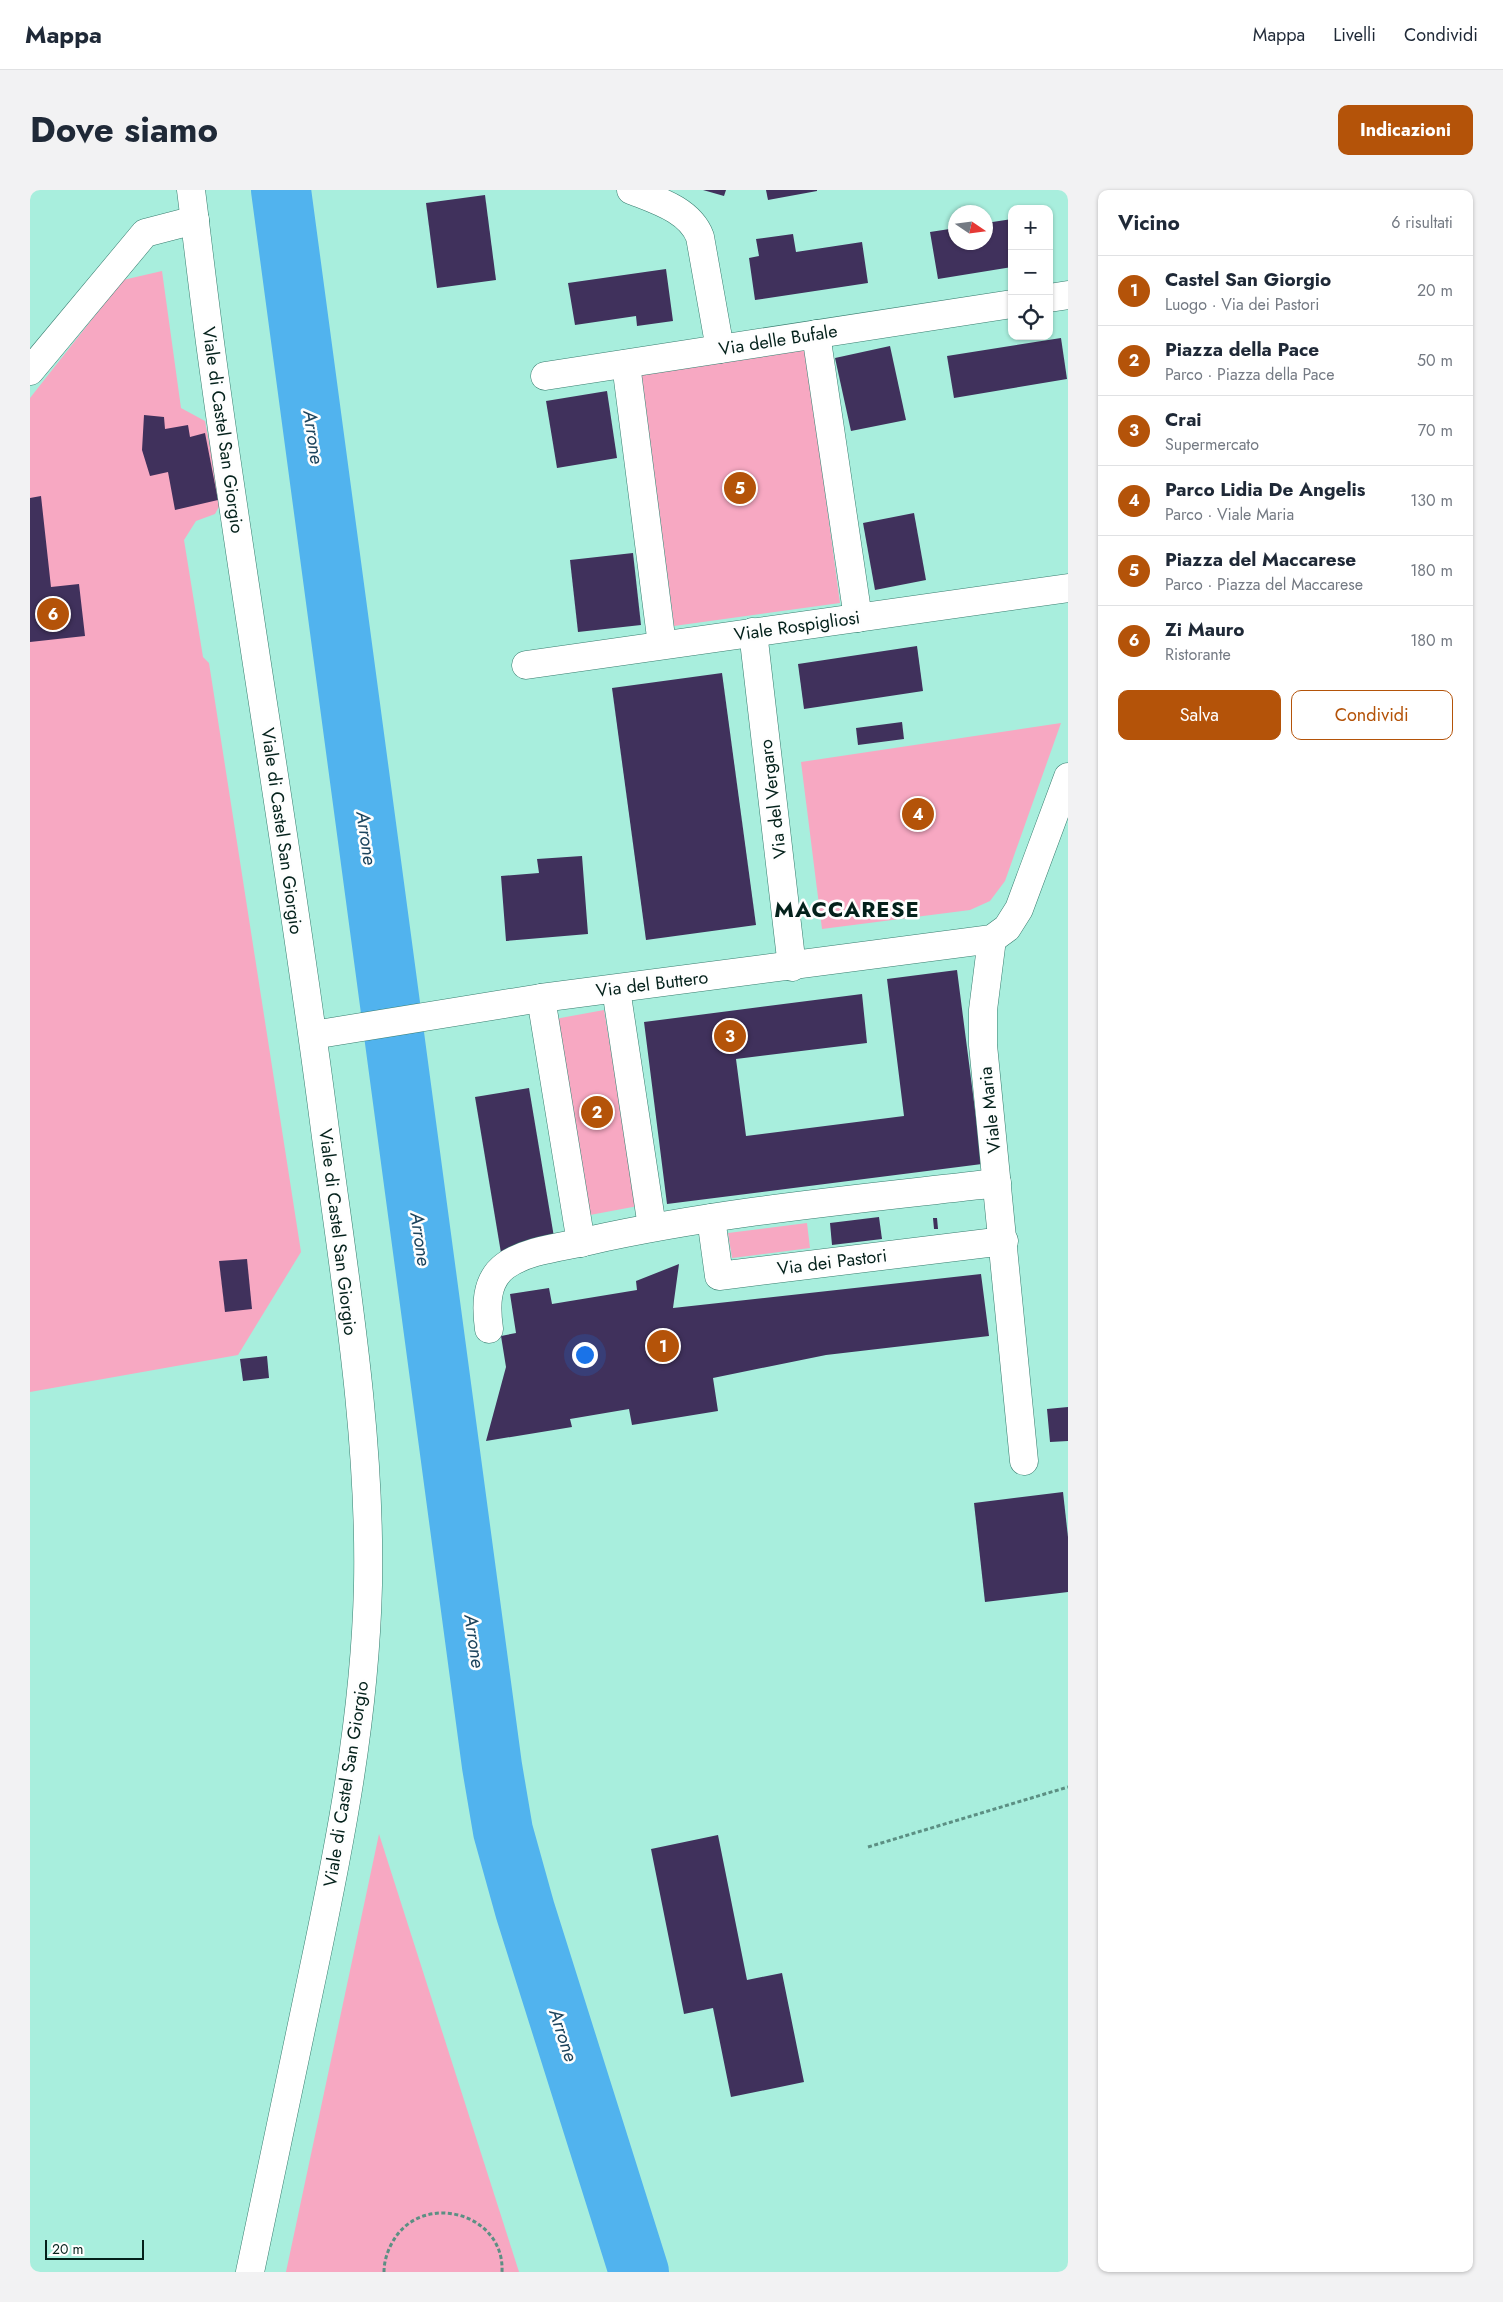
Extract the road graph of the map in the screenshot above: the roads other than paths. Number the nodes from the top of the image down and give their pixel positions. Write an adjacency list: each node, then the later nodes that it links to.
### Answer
1 (191, 190): 3 (street, Viale di Castel San Giorgio)
2 (631, 190): 8 (street)
3 (195, 220): 10 (street); 22 (street, Viale di Castel San Giorgio)
4 (1068, 295): 5 (street)
5 (1053, 297)
6 (1008, 305): 7 (street, Via delle Bufale)
7 (816, 334): 8 (street, Via delle Bufale); 13 (street)
8 (720, 349): 9 (street, Via delle Bufale)
9 (626, 364): 11 (street, Via delle Bufale); 15 (street)
10 (30, 371)
11 (544, 376)
12 (1068, 588): 13 (street, Viale Rospigliosi)
13 (858, 618): 14 (street, Viale Rospigliosi)
14 (753, 632): 15 (street, Viale Rospigliosi); 19 (street, Via del Vergaro)
15 (662, 645): 16 (street, Viale Rospigliosi)
16 (526, 665)
17 (1068, 778): 18 (street)
18 (992, 939): 19 (street, Via del Buttero); 23 (street, Viale Maria)
19 (792, 967): 20 (street, Via del Buttero)
20 (616, 989): 21 (street, Via del Buttero); 25 (street)
21 (541, 998): 22 (street, Via del Buttero); 27 (street)
22 (313, 1035): 30 (street, Viale di Castel San Giorgio)
23 (997, 1182): 24 (street); 26 (street, Viale Maria)
24 (711, 1218): 25 (street); 26 (street, Via dei Pastori)
25 (652, 1227): 27 (street)
26 (1004, 1241): 29 (street, Viale Maria)
27 (581, 1243): 28 (street)
28 (489, 1329)
29 (1024, 1461)
30 (250, 2272)

